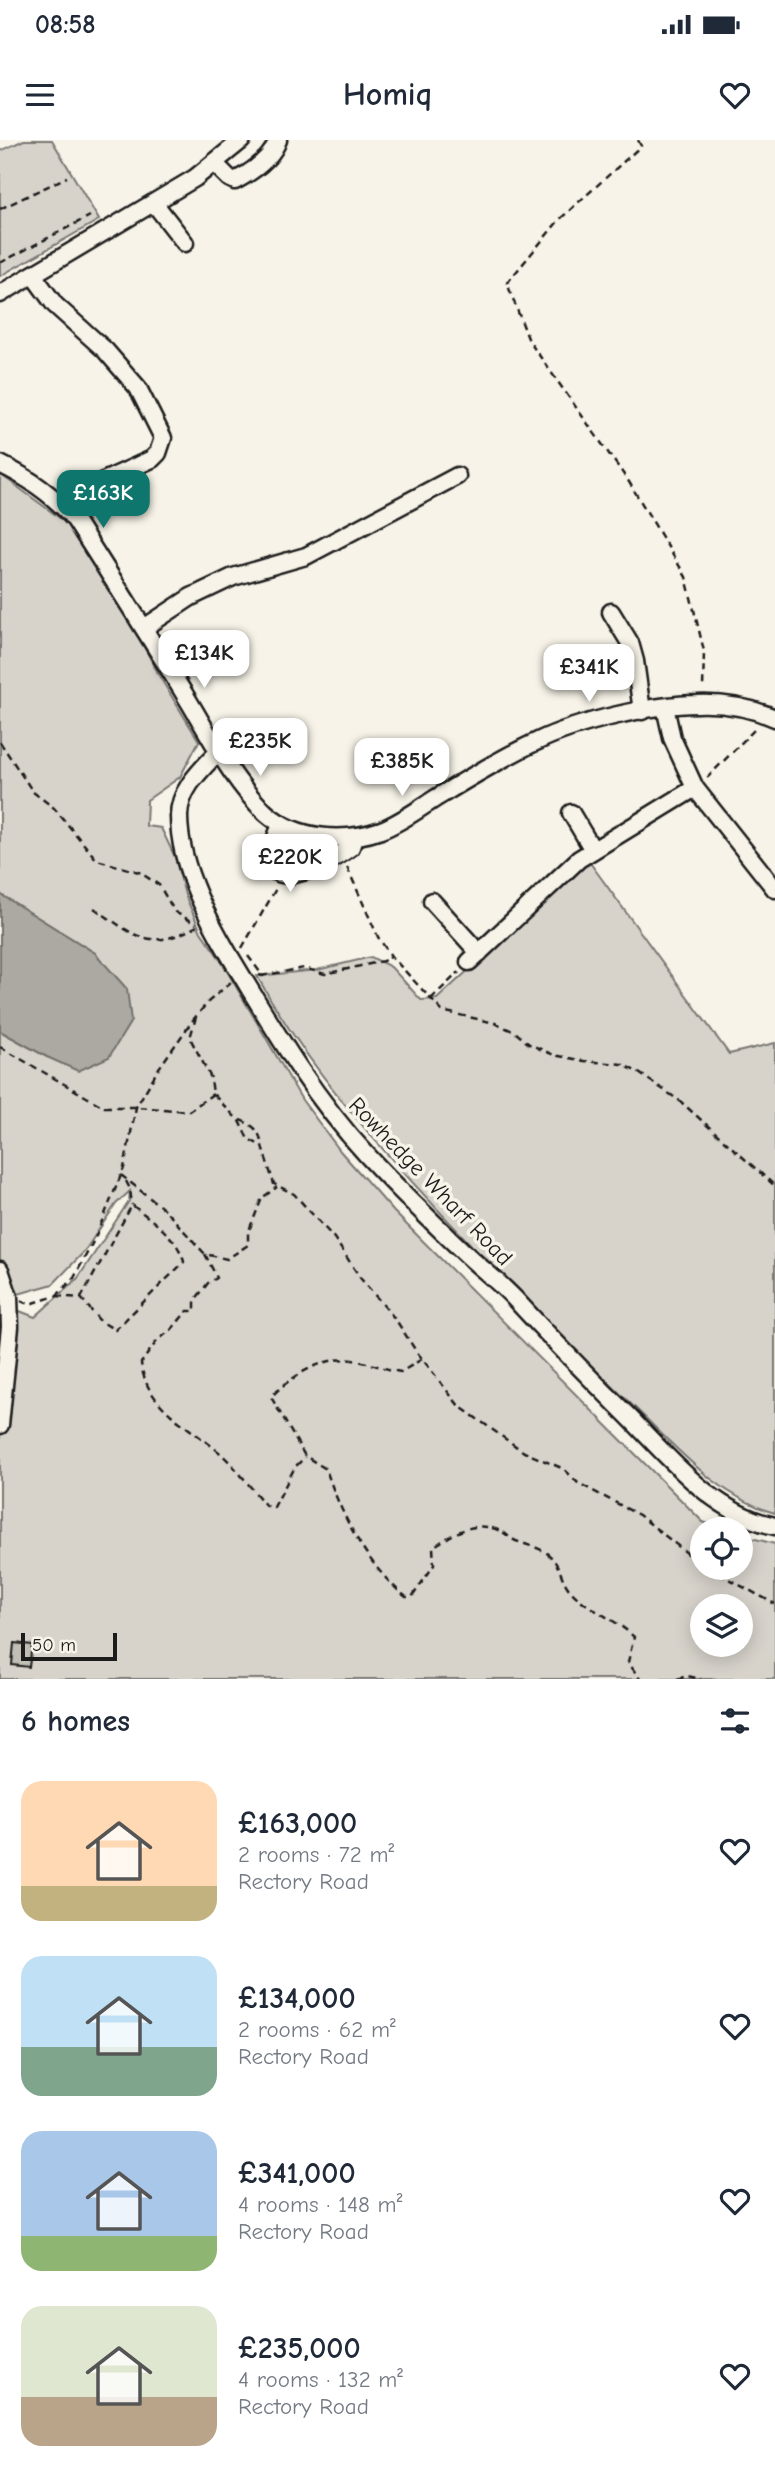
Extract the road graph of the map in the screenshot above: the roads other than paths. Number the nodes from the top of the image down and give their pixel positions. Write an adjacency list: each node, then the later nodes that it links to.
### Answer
1 (242, 140): 3 (street)
2 (278, 140): 3 (street)
3 (214, 163): 4 (street)
4 (154, 203): 5 (street); 6 (street)
5 (185, 243)
6 (33, 275): 7 (street); 10 (street)
7 (0, 294)
8 (0, 464): 10 (street)
9 (457, 476): 12 (street)
10 (59, 501): 12 (street)
11 (611, 612): 14 (street)
12 (144, 628): 16 (street)
13 (665, 707): 14 (street); 15 (street); 17 (street)
14 (642, 711): 20 (street)
15 (771, 716)
16 (219, 751): 19 (street); 26 (street, Rowhedge Wharf Road)
17 (696, 789): 21 (street); 22 (street)
18 (571, 813): 21 (street)
19 (282, 824): 20 (street); 20 (street)
20 (354, 838)
21 (593, 850): 23 (street)
22 (775, 889)
23 (432, 901)
24 (0, 1270): 25 (street)
25 (0, 1425)
26 (775, 1526)

